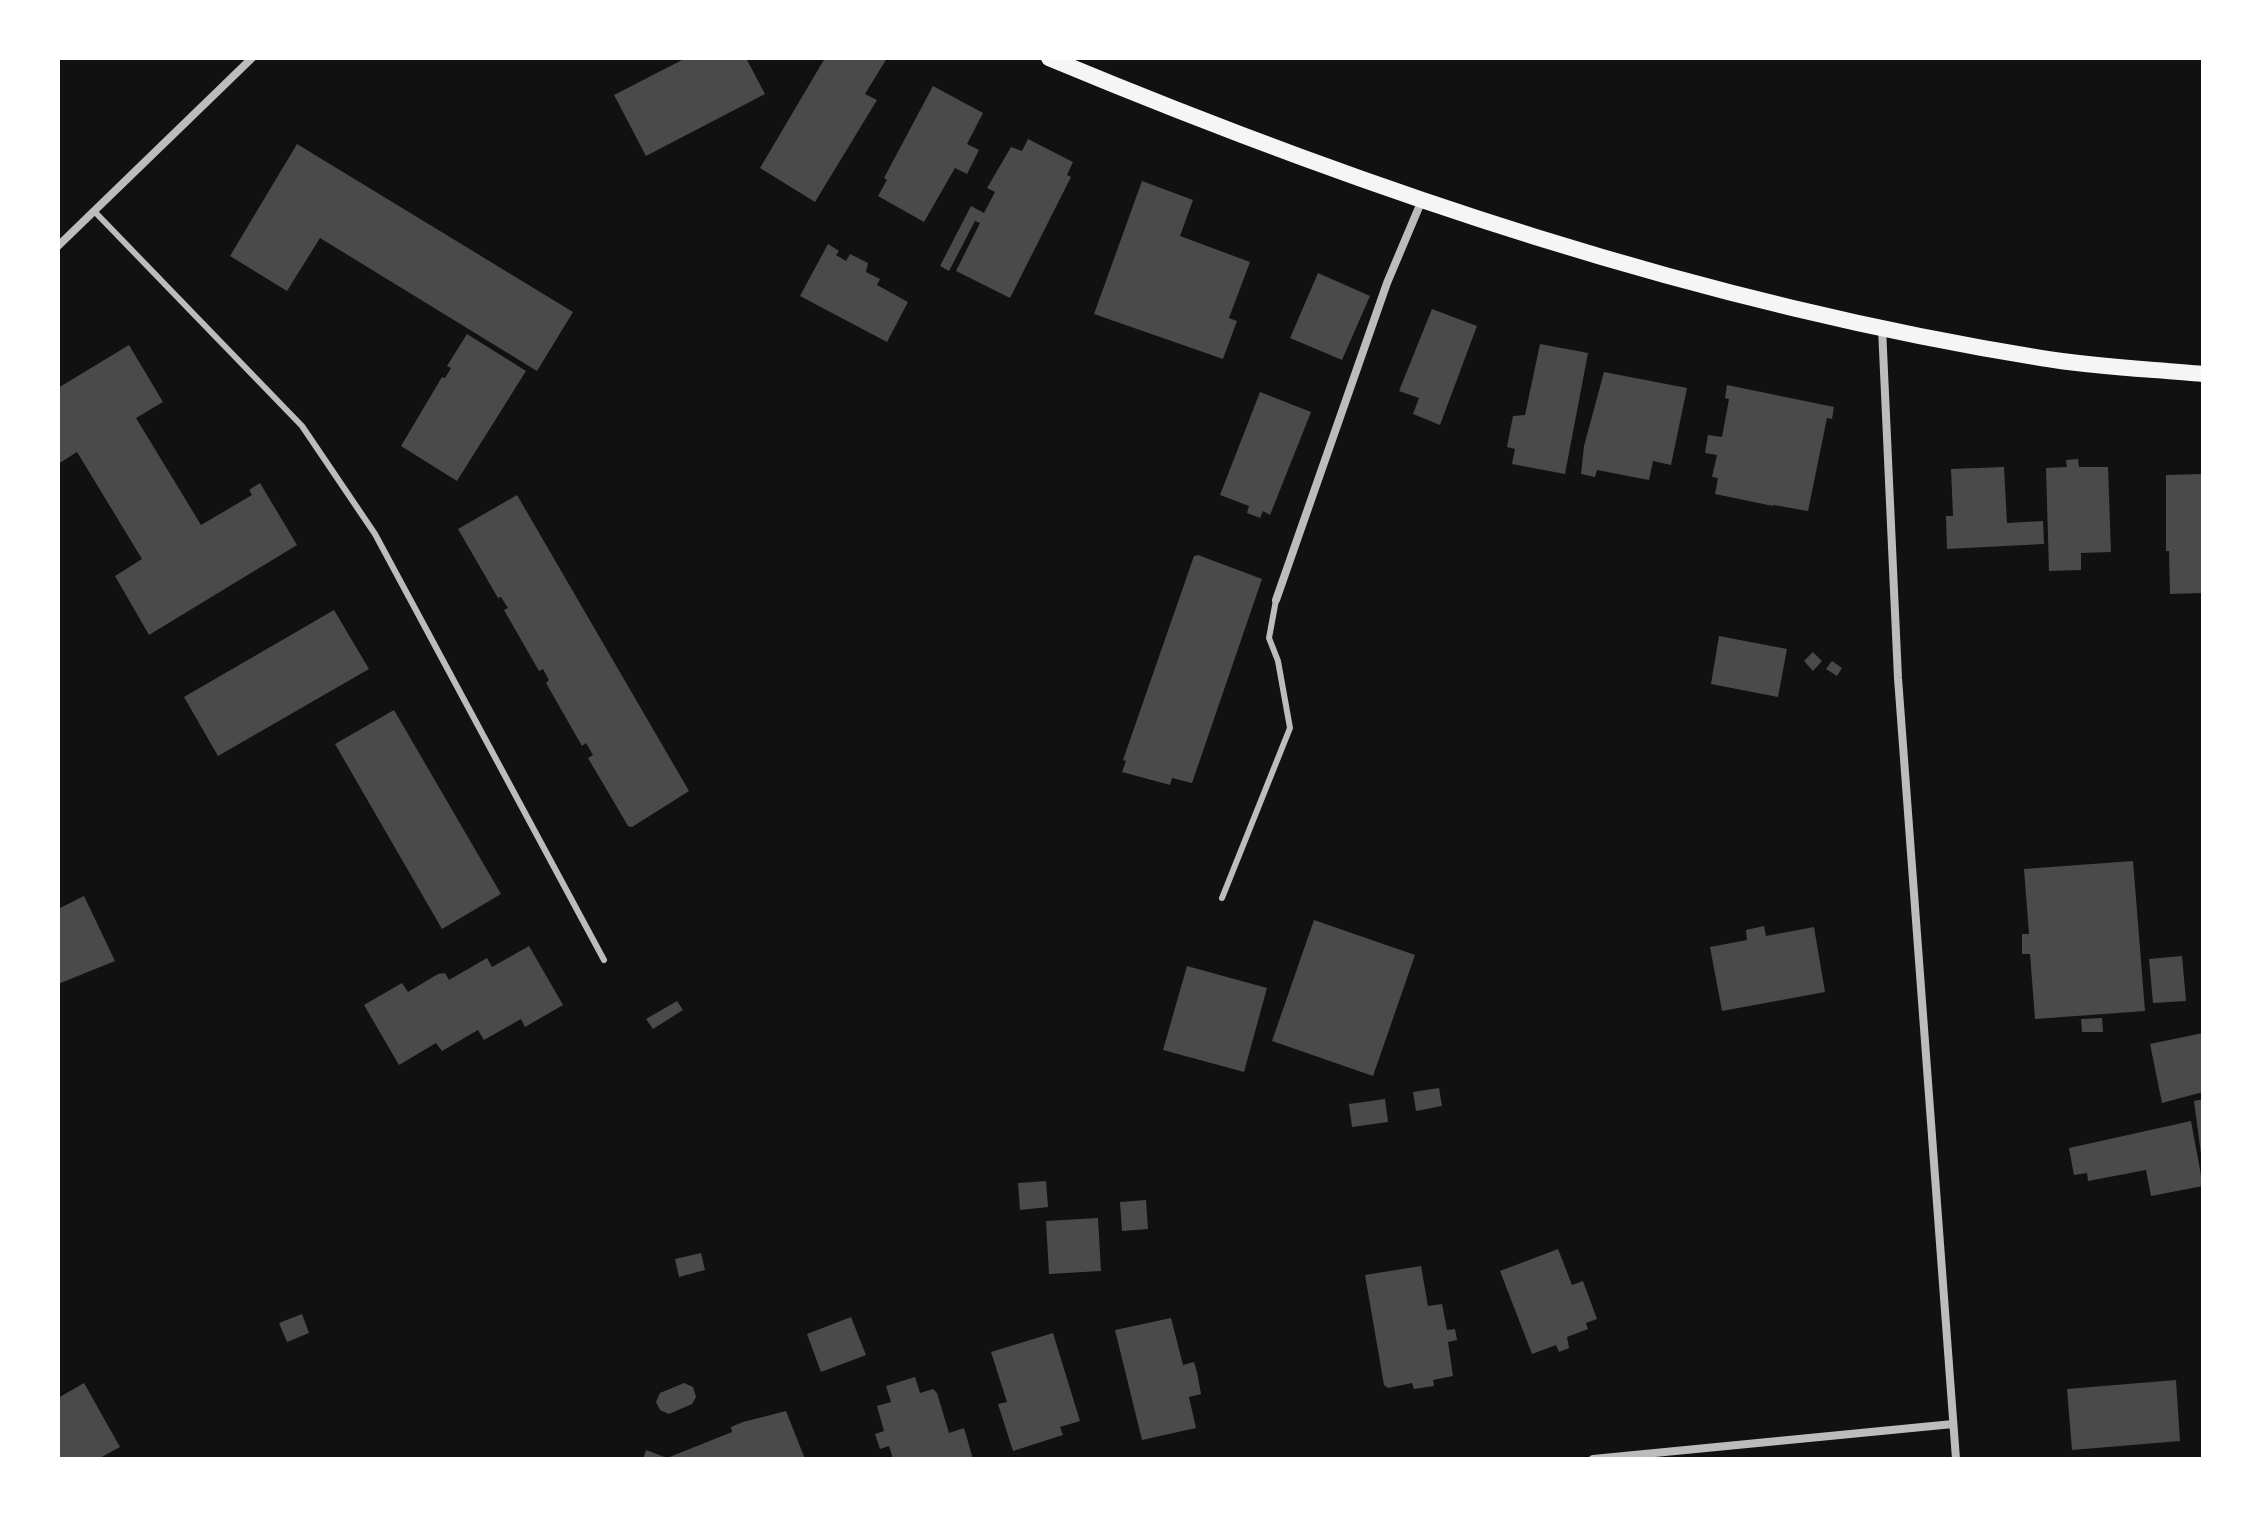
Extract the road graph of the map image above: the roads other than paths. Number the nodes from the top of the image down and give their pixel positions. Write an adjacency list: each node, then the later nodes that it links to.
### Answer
1 (252, 58): 4 (street)
2 (1049, 58): 3 (main road)
3 (1422, 199): 6 (main road); 8 (street)
4 (94, 211): 5 (street); 10 (lane)
5 (58, 246)
6 (1882, 328): 7 (main road); 11 (street)
7 (2203, 374)
8 (1276, 600): 9 (lane)
9 (1222, 898)
10 (604, 960)
11 (1953, 1424): 12 (street); 13 (street)
12 (1593, 1459)
13 (1956, 1459)

